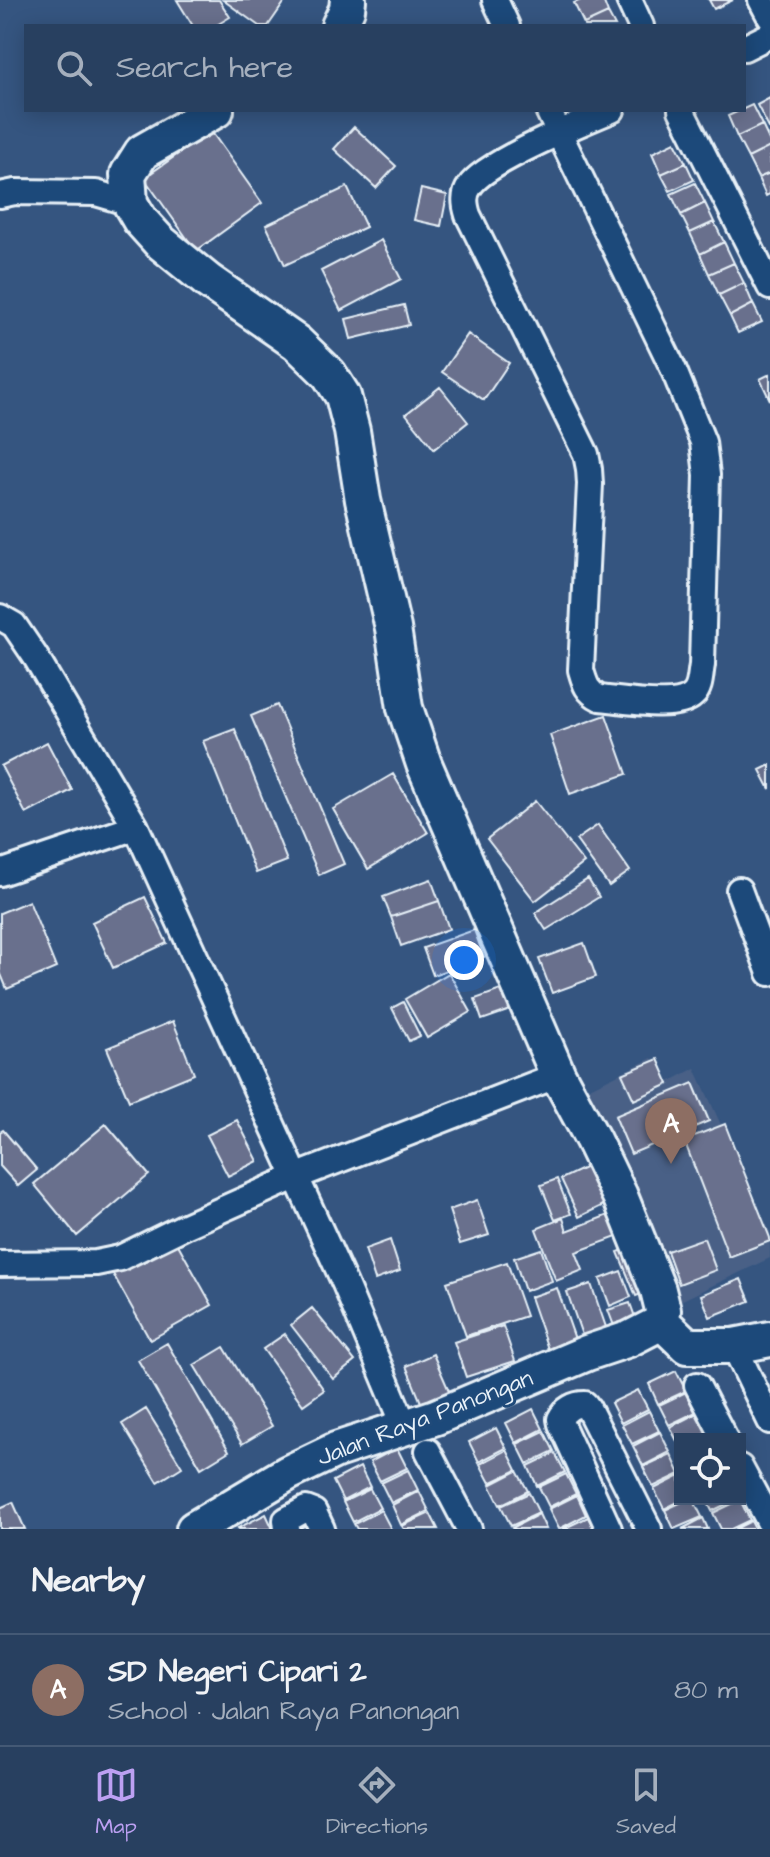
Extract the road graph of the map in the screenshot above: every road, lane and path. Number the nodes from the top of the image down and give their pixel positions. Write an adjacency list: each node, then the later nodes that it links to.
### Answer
1 (348, 0): 6 (street)
2 (495, 0): 7 (street)
3 (629, 0): 8 (street)
4 (761, 0): 5 (street)
5 (770, 17)
6 (340, 24)
7 (506, 24)
8 (640, 24)
9 (770, 35): 10 (street)
10 (746, 47)
11 (212, 112): 17 (street)
12 (549, 112): 15 (street)
13 (607, 112): 15 (street)
14 (682, 112): 18 (street)
15 (559, 133): 15 (street)
16 (0, 195): 17 (street)
17 (130, 203): 24 (street)
18 (770, 287)
19 (0, 617): 20 (street)
20 (136, 827): 21 (street); 25 (street)
21 (0, 873)
22 (739, 890): 23 (street)
23 (770, 973)
24 (558, 1075): 25 (street); 27 (street)
25 (295, 1177): 26 (street); 33 (street)
26 (0, 1264)
27 (662, 1322): 29 (street); 33 (street, Jalan Raya Panongan)
28 (770, 1339): 29 (street)
29 (734, 1346): 31 (street)
30 (697, 1385): 32 (street)
31 (770, 1421)
32 (722, 1433)
33 (417, 1439): 36 (street, Jalan Raya Panongan); 39 (street)
34 (746, 1478): 35 (street)
35 (770, 1523)
36 (194, 1529)
37 (287, 1529): 38 (street)
38 (322, 1529)
39 (469, 1529)
40 (609, 1529): 41 (street)
41 (649, 1529)

